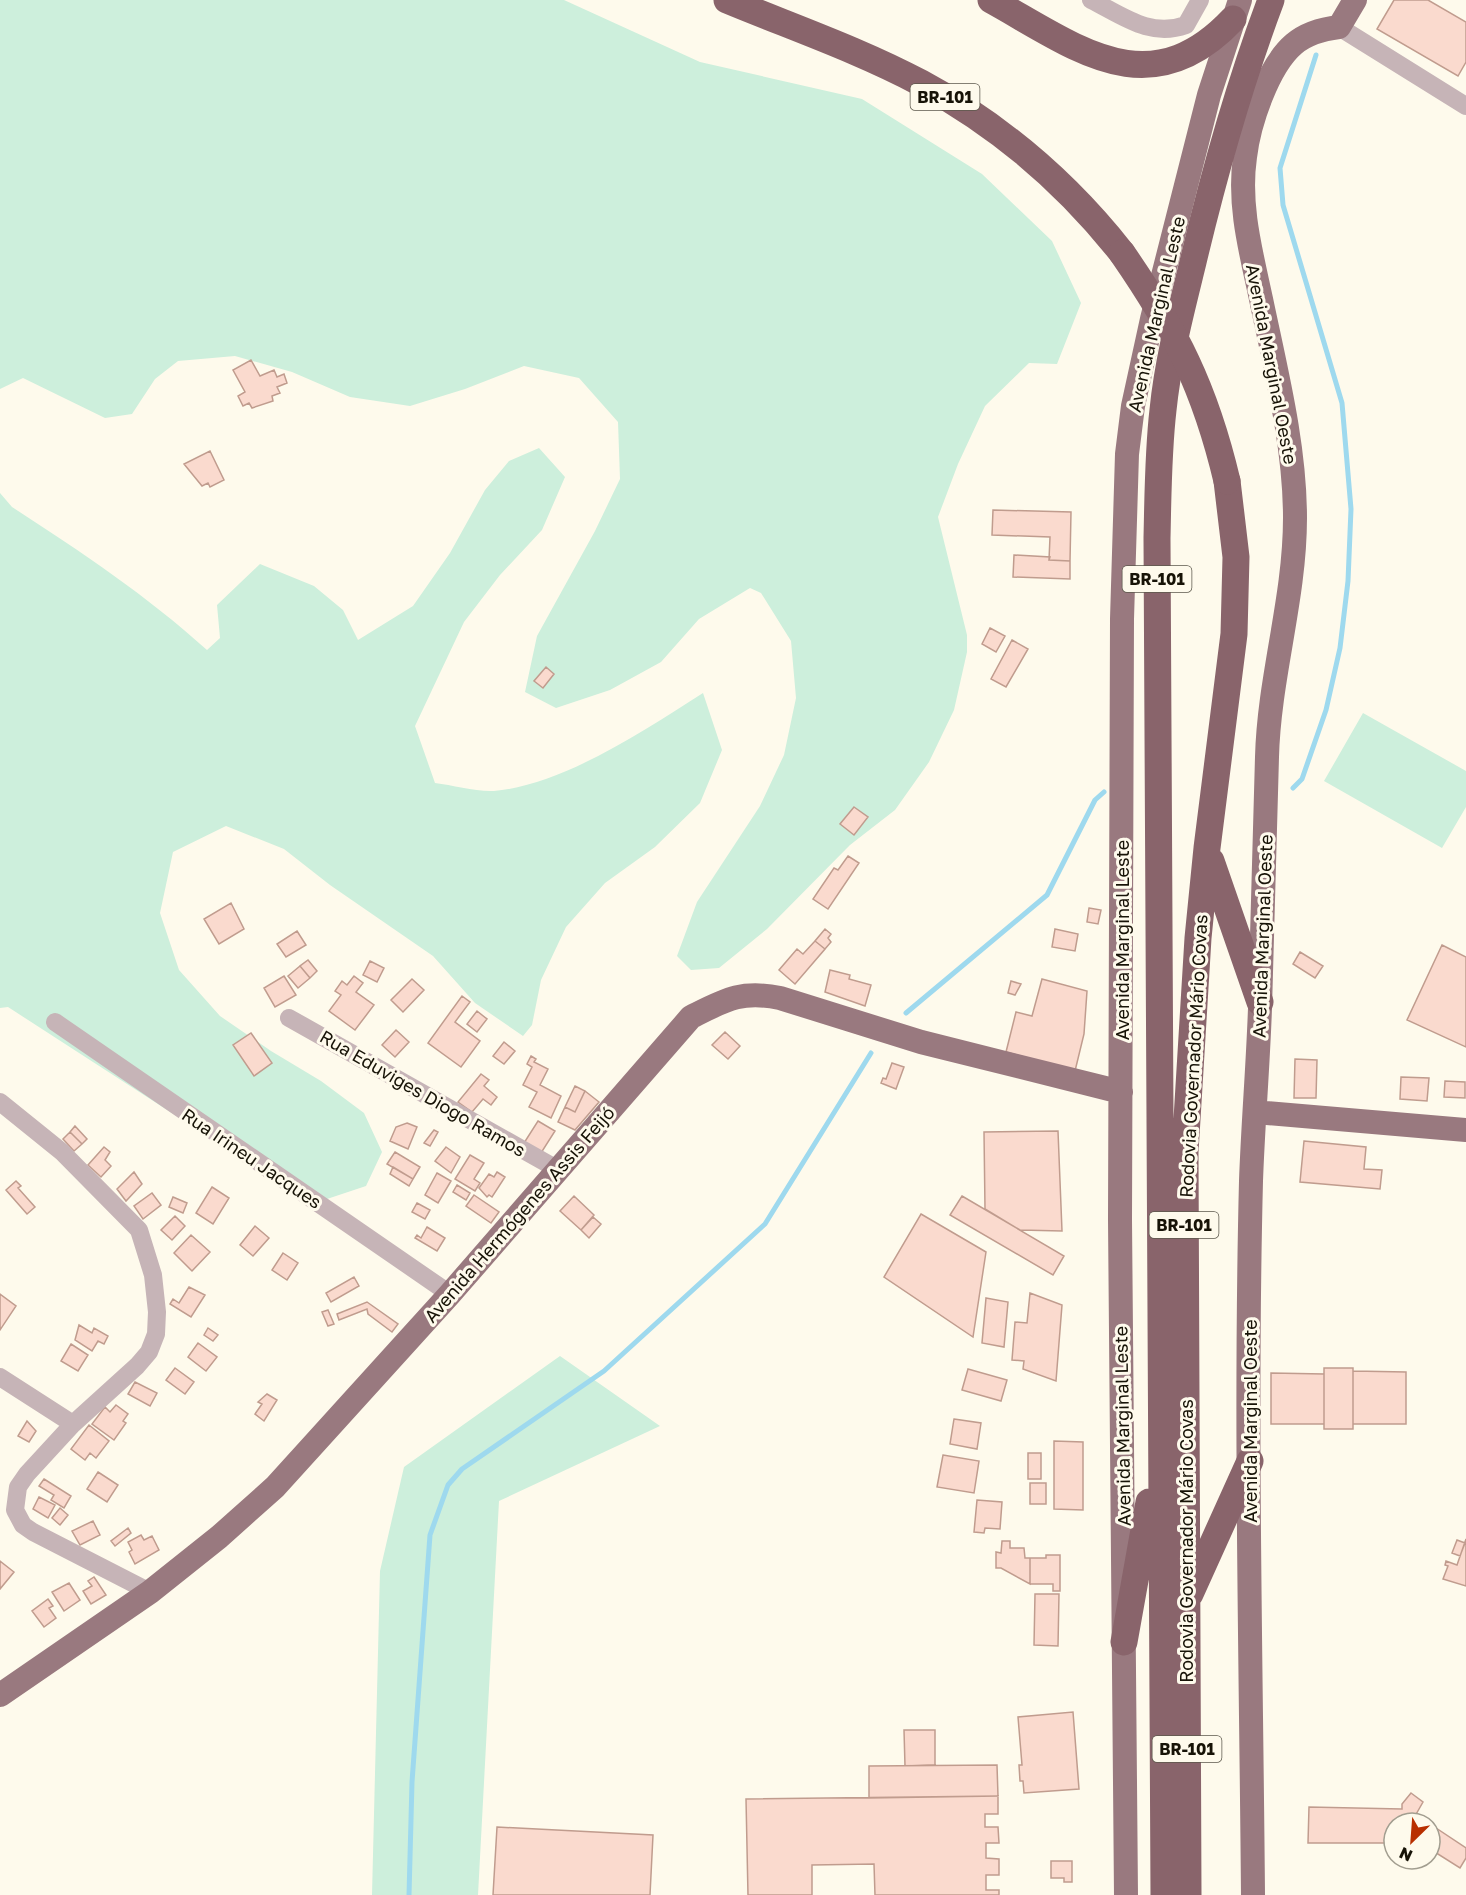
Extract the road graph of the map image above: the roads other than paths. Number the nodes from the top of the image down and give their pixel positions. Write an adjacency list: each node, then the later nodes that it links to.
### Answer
1 (727, 0): 10 (highway, Rodovia Governador Mário Covas / BR-101, bridge)
2 (991, 0): 7 (highway)
3 (1091, 0): 4 (street)
4 (1200, 0)
5 (1272, 0): 22 (highway, Rodovia Governador Mário Covas / BR-101)
6 (1355, 0): 8 (main road)
7 (1236, 10): 14 (main road, Avenida Marginal Leste)
8 (1339, 27): 9 (street); 11 (main road, Avenida Marginal Oeste)
9 (1466, 105)
10 (1206, 848): 11 (highway); 25 (highway, Rodovia Governador Mário Covas / BR-101)
11 (1260, 1002): 16 (main road, Avenida Marginal Oeste)
12 (289, 1018): 18 (street, Rua Eduviges Diogo Ramos)
13 (55, 1022): 19 (street, Rua Irineu Jacques)
14 (1122, 1092): 18 (main road, Avenida Hermógenes Assis Feijó); 26 (main road, Avenida Marginal Leste)
15 (0, 1102): 21 (street)
16 (1255, 1112): 17 (main road); 23 (main road, Avenida Marginal Oeste)
17 (1466, 1130)
18 (557, 1169): 19 (main road, Avenida Hermógenes Assis Feijó)
19 (450, 1294): 24 (main road, Avenida Hermógenes Assis Feijó)
20 (0, 1377): 21 (street)
21 (73, 1424): 24 (street)
22 (1161, 1439): 26 (highway); 29 (highway, Rodovia Governador Mário Covas / BR-101)
23 (1250, 1461): 25 (highway); 31 (main road, Avenida Marginal Oeste)
24 (150, 1592): 27 (main road, Avenida Hermógenes Assis Feijó)
25 (1186, 1603): 30 (highway, Rodovia Governador Mário Covas / BR-101)
26 (1124, 1642): 28 (main road, Avenida Marginal Leste)
27 (0, 1695)
28 (1126, 1895)
29 (1164, 1895)
30 (1188, 1895)
31 (1253, 1895)

